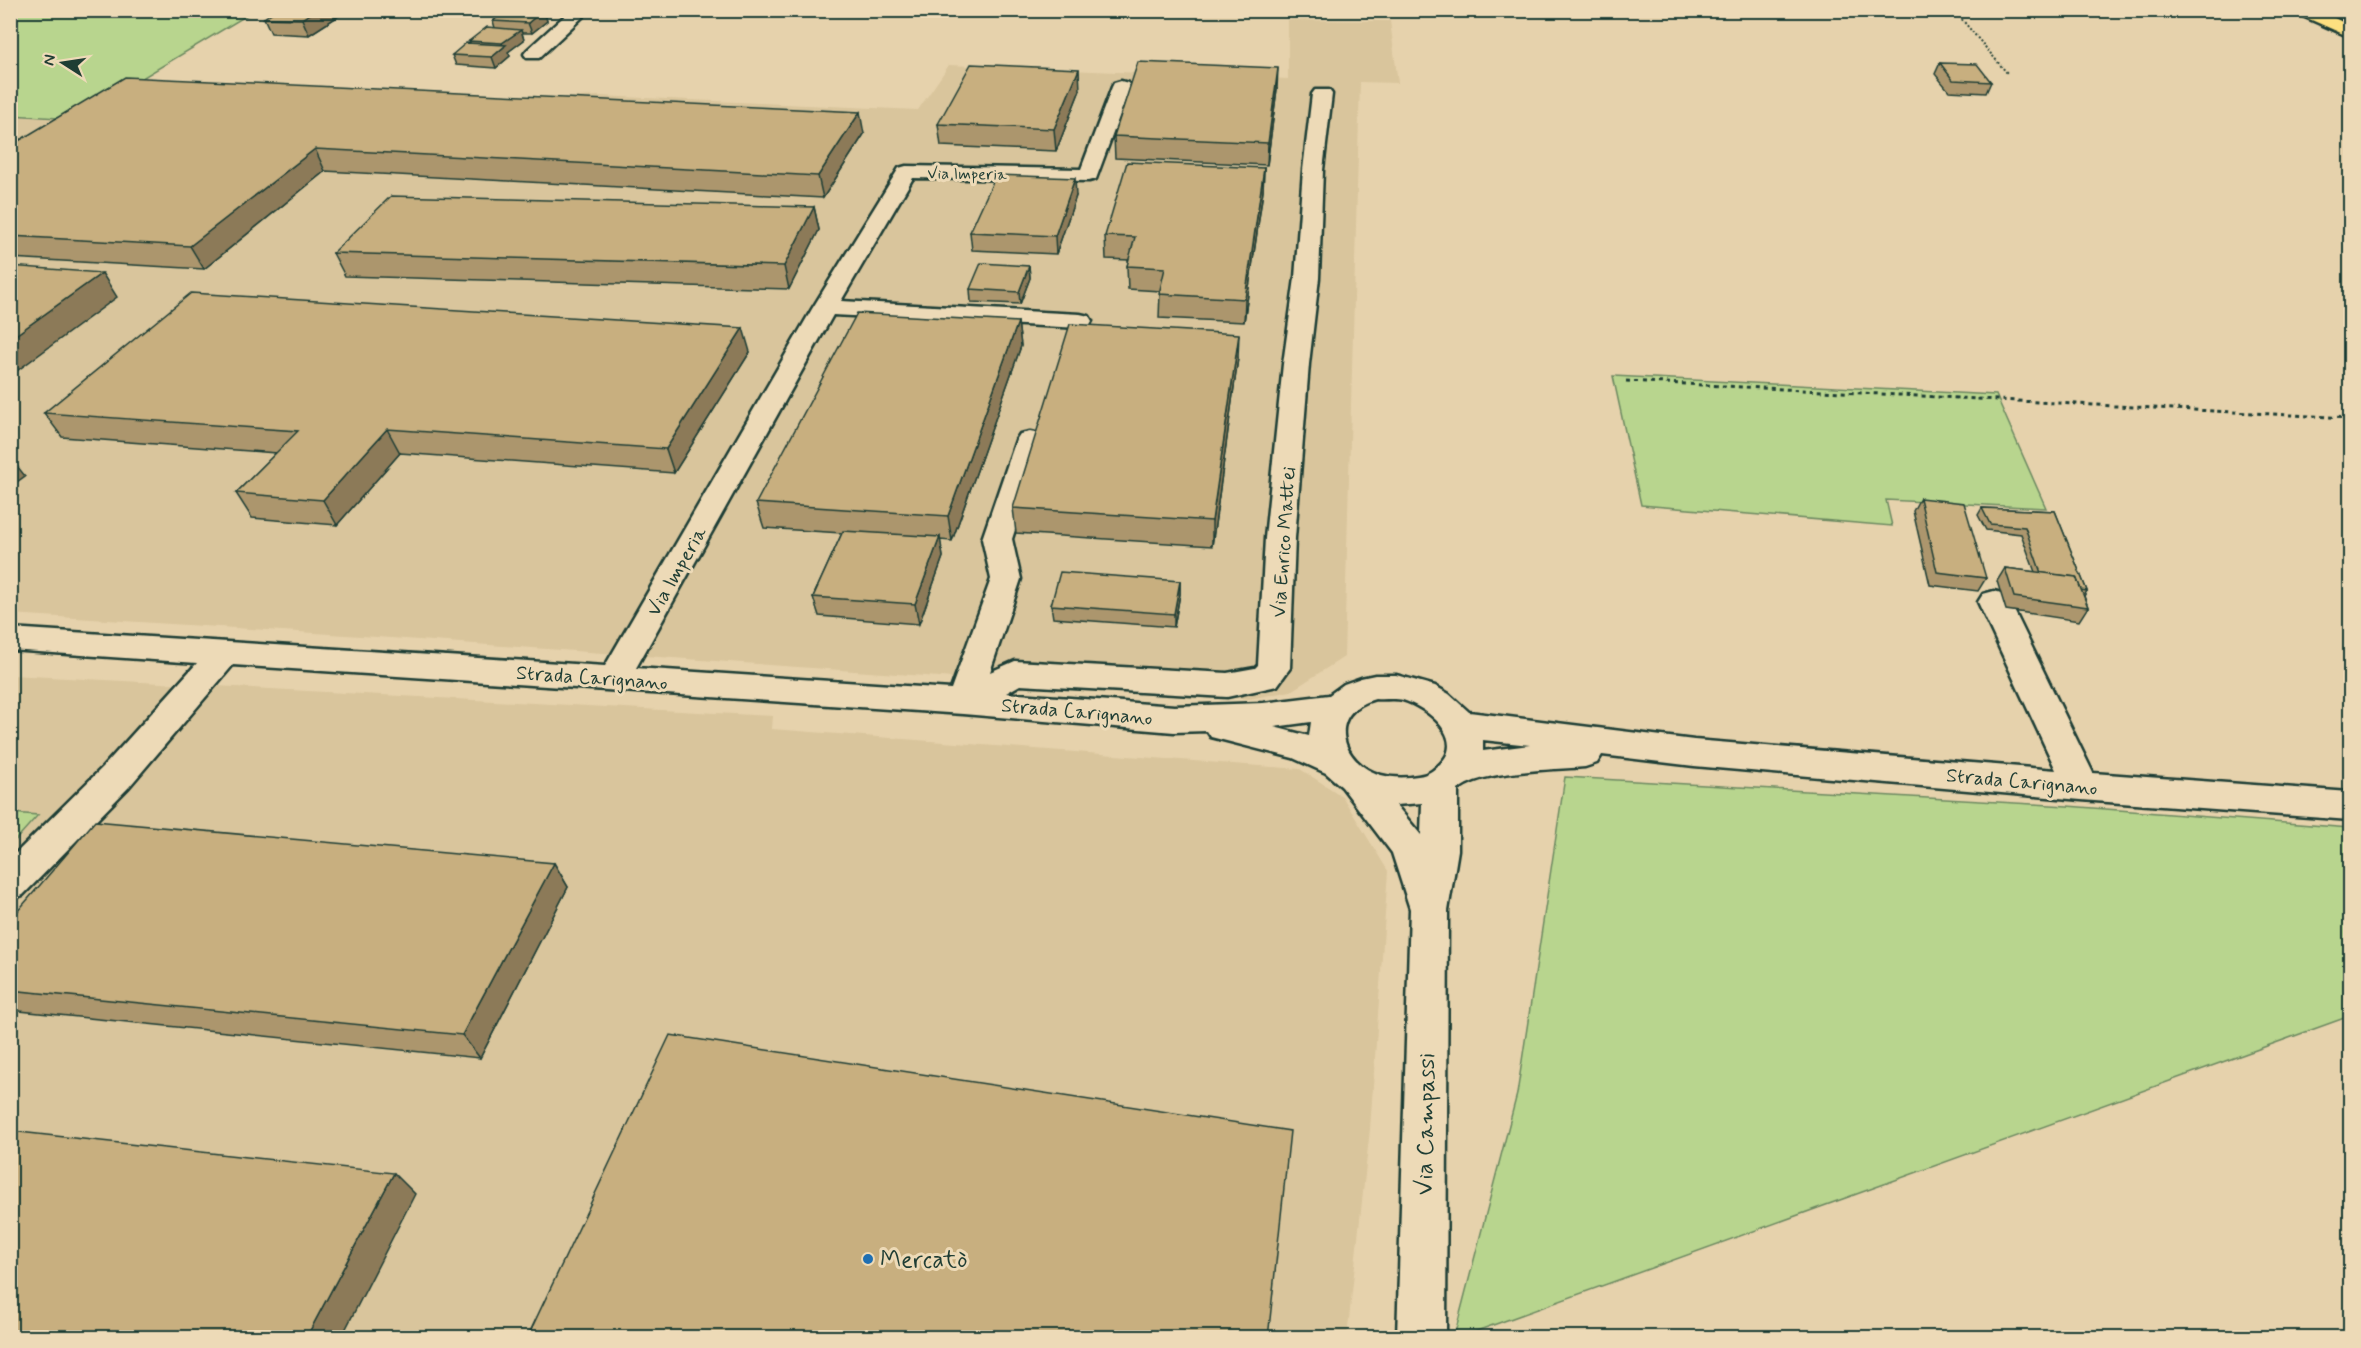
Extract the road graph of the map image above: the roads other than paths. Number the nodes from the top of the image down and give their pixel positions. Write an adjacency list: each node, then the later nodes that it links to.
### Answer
1 (582, 10): 4 (street)
2 (2304, 10): 3 (main road)
3 (2350, 32)
4 (533, 54)
5 (1121, 87): 7 (street, Via Imperia)
6 (1323, 94): 14 (street, Via Enrico Mattei)
7 (826, 307): 8 (street); 13 (street, Via Imperia)
8 (1080, 321)
9 (1030, 440): 14 (street)
10 (1994, 602): 21 (street)
11 (10, 639): 12 (street, Strada Carignano)
12 (225, 653): 13 (street, Strada Carignano); 23 (street)
13 (614, 679): 14 (street, Strada Carignano)
14 (963, 702): 16 (street, Strada Carignano)
15 (1336, 706): 16 (street, Strada Carignano); 17 (street); 19 (street)
16 (1174, 719): 19 (street, Strada Carignano)
17 (1461, 724): 18 (street, Strada Carignano); 20 (street)
18 (1694, 753): 20 (street, Strada Carignano); 21 (street, Strada Carignano)
19 (1346, 771): 20 (street); 24 (street, Via Campassi)
20 (1448, 778): 24 (street, Via Campassi)
21 (2081, 786): 22 (street, Strada Carignano)
22 (2350, 806)
23 (10, 884)
24 (1429, 911): 25 (street, Via Campassi)
25 (1420, 1338)

